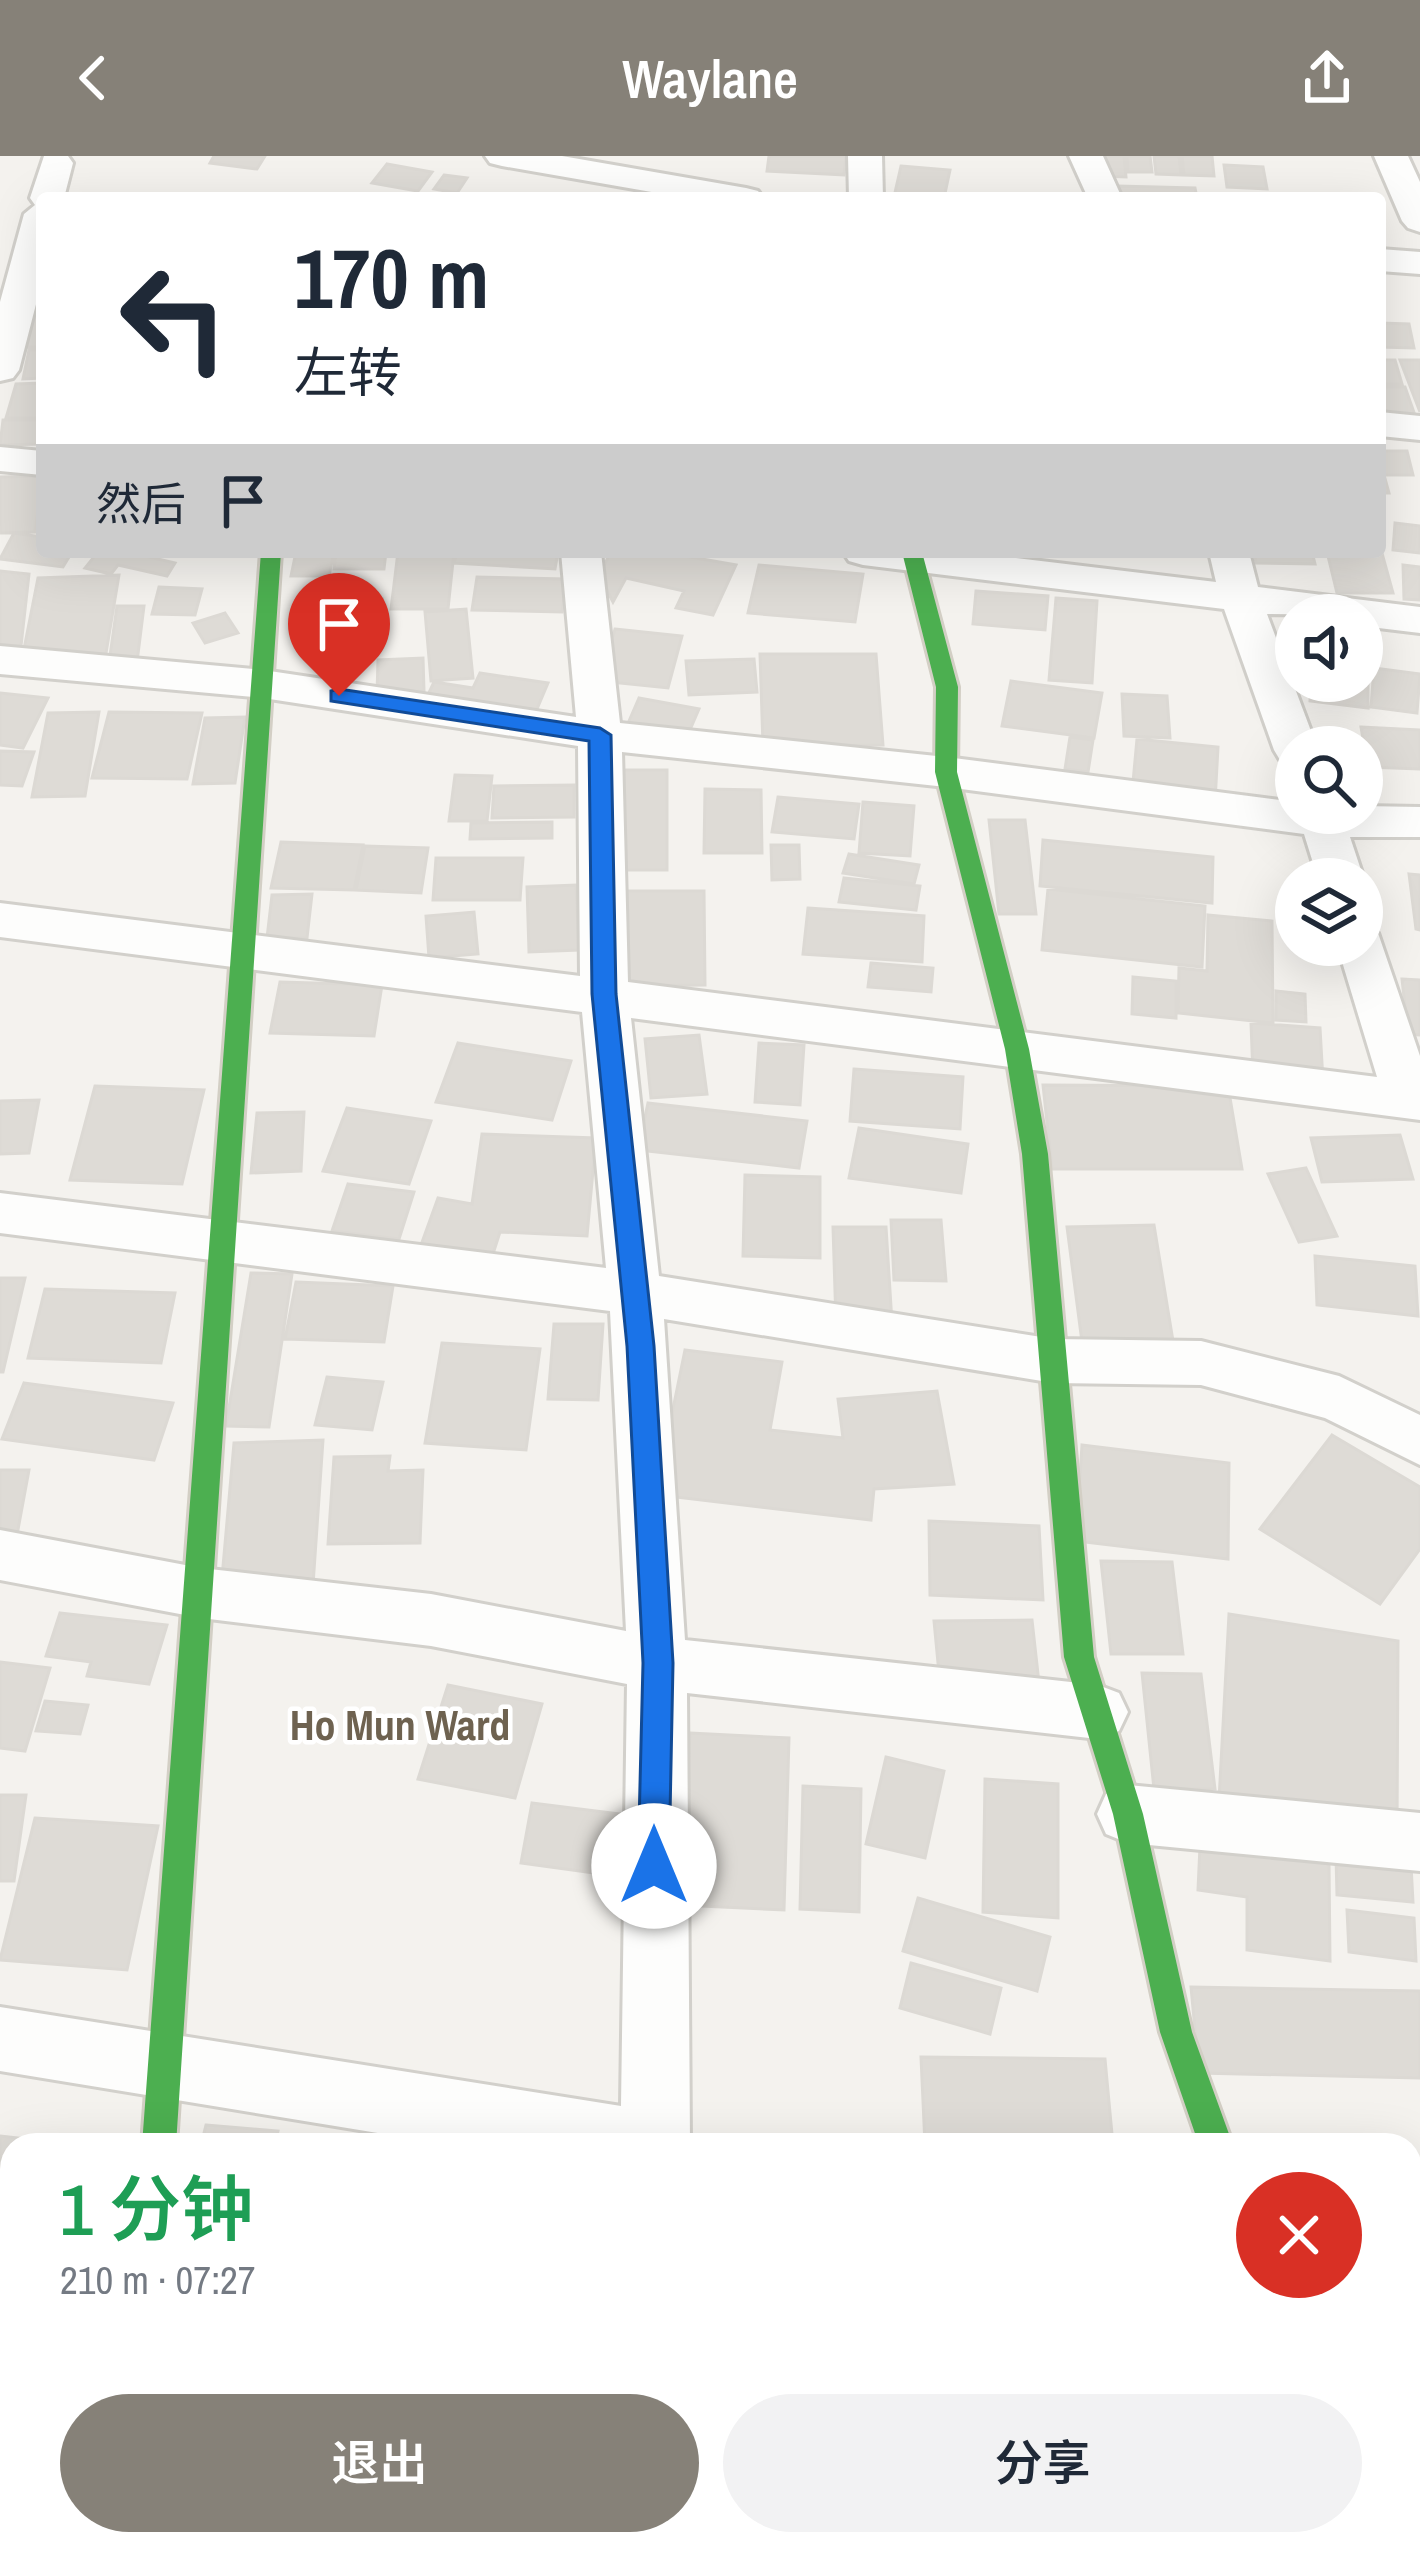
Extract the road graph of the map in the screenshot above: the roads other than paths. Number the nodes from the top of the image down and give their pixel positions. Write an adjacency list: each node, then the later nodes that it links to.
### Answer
1 (502, 156): 6 (street)
2 (865, 156): 9 (street)
3 (1086, 156): 10 (street)
4 (1391, 156): 11 (street)
5 (56, 163): 7 (street)
6 (537, 181): 8 (street)
7 (48, 192)
8 (672, 192)
9 (866, 192)
10 (1102, 192)
11 (1420, 221)
12 (36, 234): 15 (street)
13 (1386, 260): 14 (street)
14 (1420, 263)
15 (22, 282): 16 (street)
16 (0, 370)
17 (1386, 425): 18 (street)
18 (1420, 428)
19 (0, 458): 20 (street)
20 (36, 463)
21 (271, 558): 29 (street)
22 (581, 558): 31 (street)
23 (914, 558): 32 (street)
24 (941, 558): 26 (street)
25 (1230, 558): 26 (street)
26 (1240, 600): 27 (street); 30 (street)
27 (1420, 620)
28 (0, 661): 29 (street)
29 (263, 684): 31 (street); 37 (street)
30 (1287, 726)
31 (600, 735): 32 (street); 39 (street)
32 (946, 772): 33 (street); 40 (street)
33 (1275, 811)
34 (1383, 820): 35 (street)
35 (1420, 822)
36 (0, 920): 37 (street)
37 (242, 950): 39 (street); 43 (street)
38 (1368, 966): 41 (street)
39 (604, 994): 40 (street); 44 (street)
40 (1017, 1049): 41 (street); 45 (street)
41 (1414, 1100)
42 (0, 1213): 43 (street)
43 (223, 1242): 44 (street); 48 (street)
44 (632, 1293): 45 (street); 49 (street)
45 (1054, 1361): 46 (street); 50 (street)
46 (1420, 1442)
47 (0, 1555): 48 (street)
48 (201, 1593): 49 (street); 54 (street)
49 (658, 1663): 50 (street); 57 (street)
50 (1098, 1712): 51 (street)
51 (1128, 1814): 52 (street); 58 (street)
52 (1420, 1842)
53 (0, 2039): 54 (street)
54 (164, 2065): 55 (street); 56 (street)
55 (160, 2133)
56 (581, 2133)
57 (655, 2133)
58 (1212, 2133)

